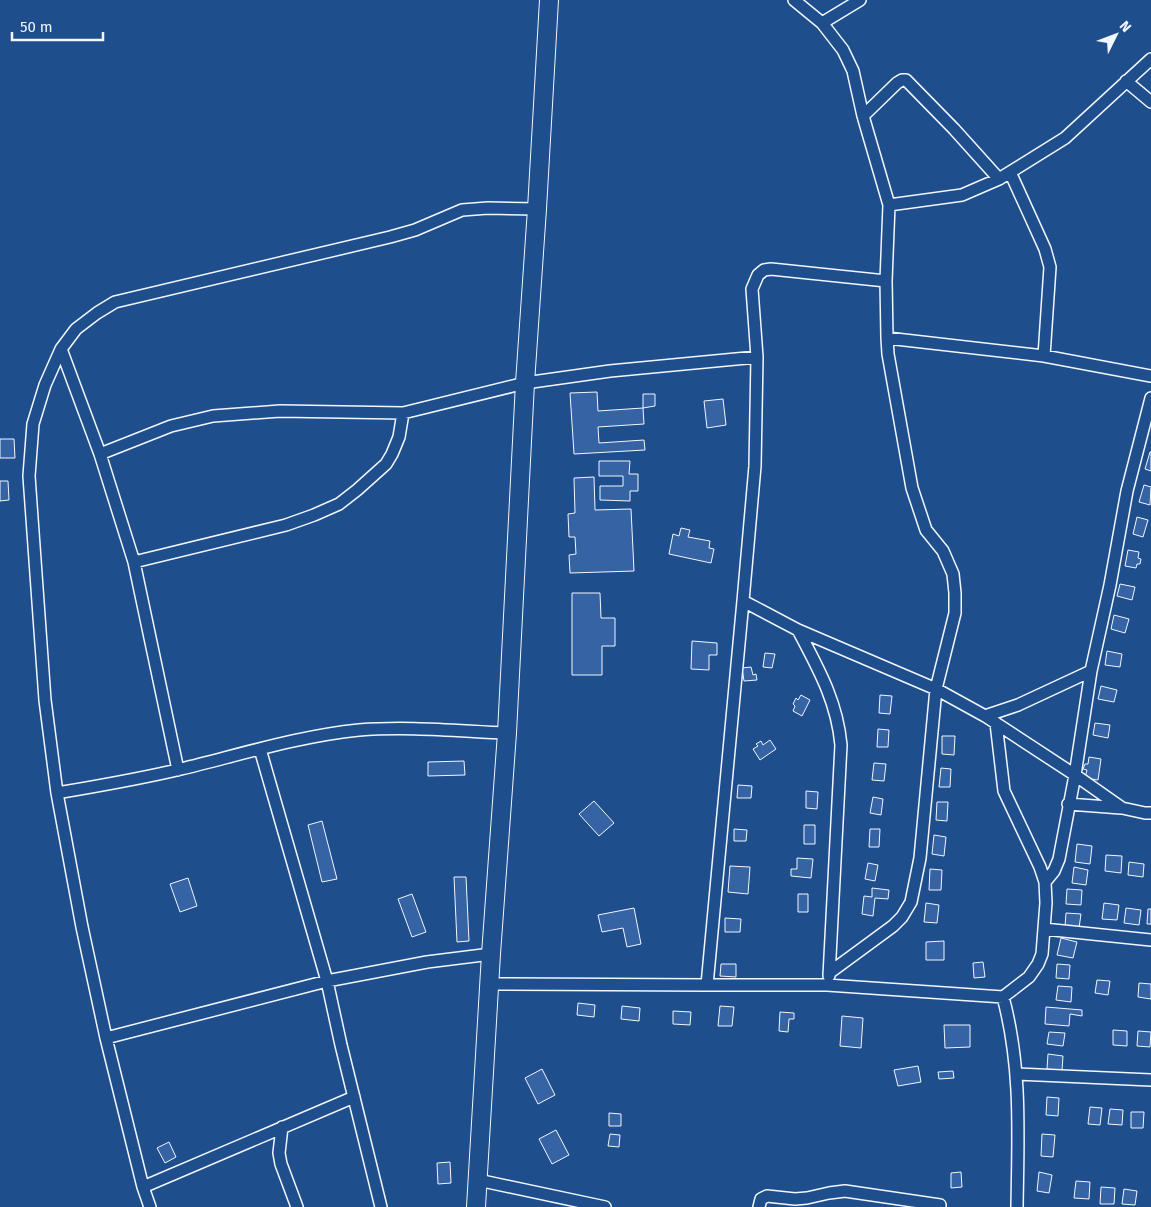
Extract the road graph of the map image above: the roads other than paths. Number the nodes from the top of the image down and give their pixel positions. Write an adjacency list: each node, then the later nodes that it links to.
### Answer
1 (549, 0): 12 (main road)
2 (794, 0): 4 (street)
3 (860, 0): 4 (street)
4 (822, 23): 8 (street)
5 (1151, 59): 6 (street)
6 (1126, 82): 7 (street); 9 (street)
7 (1151, 102)
8 (863, 116): 10 (street); 11 (street)
9 (1010, 172): 10 (street); 16 (street)
10 (999, 179): 11 (street)
11 (889, 205): 13 (street)
12 (537, 209): 15 (street); 19 (main road)
13 (886, 281): 14 (street); 17 (street)
14 (887, 338): 16 (street); 27 (street)
15 (61, 349): 22 (street); 34 (street)
16 (1044, 356): 18 (street)
17 (757, 357): 19 (street); 24 (street)
18 (1151, 376)
19 (525, 383): 21 (street); 30 (main road)
20 (1151, 398): 26 (street)
21 (403, 413): 22 (street); 23 (street)
22 (100, 454): 23 (street)
23 (134, 562): 32 (street)
24 (743, 601): 25 (street); 45 (street)
25 (798, 630): 27 (street); 42 (street)
26 (1091, 671): 28 (street); 33 (street)
27 (936, 689): 28 (street); 42 (street)
28 (985, 716): 29 (street)
29 (996, 723): 33 (street); 38 (street)
30 (507, 734): 31 (street); 41 (main road)
31 (260, 749): 32 (street); 43 (street)
32 (178, 770): 34 (street)
33 (1075, 775): 35 (street); 36 (street)
34 (57, 793): 48 (street)
35 (1068, 804): 36 (street); 38 (street)
36 (1122, 808): 37 (street)
37 (1151, 813)
38 (1045, 882): 39 (street)
39 (1044, 929): 40 (street); 47 (street)
40 (1151, 940)
41 (491, 954): 43 (street); 44 (main road)
42 (829, 973): 46 (street)
43 (327, 981): 48 (street); 51 (street)
44 (490, 984): 45 (street); 53 (main road)
45 (707, 985): 46 (street)
46 (827, 985): 47 (street)
47 (1003, 997): 49 (street)
48 (106, 1038): 54 (street)
49 (1017, 1074): 50 (street); 62 (street)
50 (1151, 1080)
51 (354, 1097): 52 (street); 58 (street)
52 (282, 1127): 54 (street); 57 (street)
53 (478, 1180): 59 (main road); 60 (street)
54 (144, 1187): 56 (street)
55 (943, 1206): 61 (street)
56 (150, 1207)
57 (297, 1207)
58 (381, 1207)
59 (476, 1207)
60 (605, 1207)
61 (758, 1207)
62 (1017, 1207)

